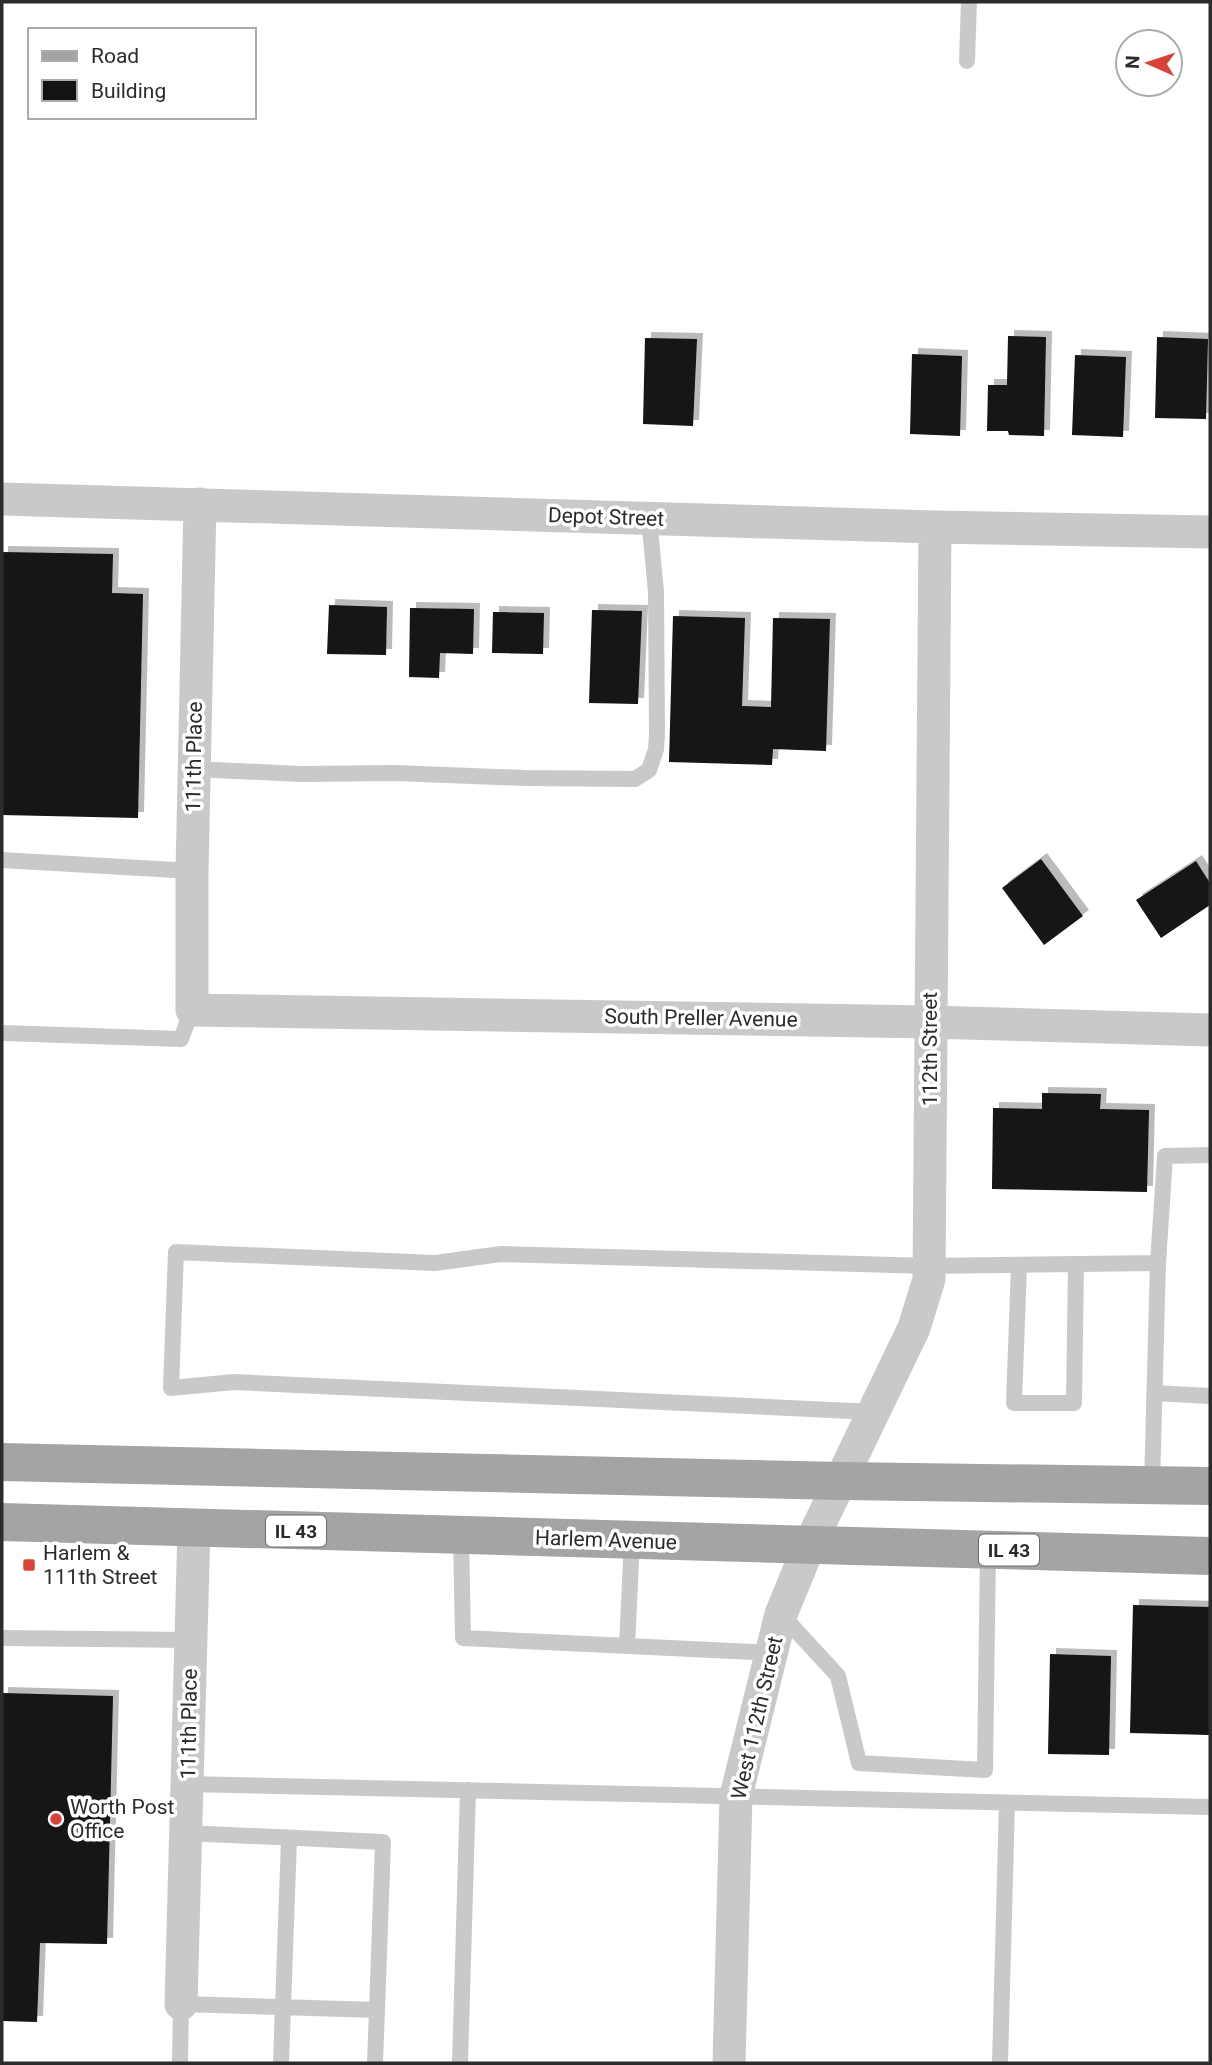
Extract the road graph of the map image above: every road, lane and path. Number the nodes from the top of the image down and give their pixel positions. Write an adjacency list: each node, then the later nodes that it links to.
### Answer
1 (969, 2): 2 (lane)
2 (967, 61)
3 (2, 499): 4 (street, Depot Street)
4 (200, 504): 5 (street, Depot Street); 8 (street, 111th Place)
5 (649, 518): 6 (street, Depot Street); 8 (lane)
6 (935, 527): 7 (street, Depot Street); 12 (street, 112th Street)
7 (1210, 532)
8 (194, 769): 10 (street, 111th Place)
9 (2, 860): 10 (lane)
10 (192, 871): 11 (street, 111th Place)
11 (192, 1010): 12 (street, South Preller Avenue); 14 (lane)
12 (930, 1022): 13 (street, South Preller Avenue); 19 (street, 112th Street)
13 (1210, 1030)
14 (2, 1033)
15 (1210, 1155): 16 (lane)
16 (1158, 1262): 17 (lane); 20 (lane)
17 (1076, 1264): 18 (lane); 18 (lane)
18 (1019, 1265): 19 (lane)
19 (929, 1266): 22 (street, 112th Street); 22 (lane)
20 (1154, 1393): 21 (lane); 26 (lane)
21 (1210, 1396)
22 (874, 1412): 25 (street, 112th Street)
23 (2, 1462): 24 (main road)
24 (197, 1467): 25 (main road); 29 (main road)
25 (841, 1481): 26 (main road); 32 (street, 112th Street)
26 (1152, 1485): 27 (main road)
27 (1210, 1486)
28 (2, 1521): 29 (main road, Harlem Avenue / IL 43)
29 (194, 1527): 30 (main road, Harlem Avenue / IL 43); 37 (street, 111th Place)
30 (461, 1536): 31 (main road, Harlem Avenue / IL 43); 38 (lane)
31 (632, 1541): 32 (main road, Harlem Avenue / IL 43); 38 (lane)
32 (809, 1546): 33 (main road, Harlem Avenue / IL 43); 35 (street, West 112th Street)
33 (988, 1550): 34 (main road, Harlem Avenue / IL 43); 35 (lane)
34 (1210, 1556)
35 (781, 1614): 39 (street, West 112th Street)
36 (2, 1638): 37 (lane)
37 (191, 1640): 40 (street, 111th Place)
38 (626, 1646): 39 (lane)
39 (772, 1653): 42 (street, West 112th Street)
40 (187, 1784): 41 (lane); 45 (street, 111th Place)
41 (468, 1790): 42 (lane); 53 (lane)
42 (736, 1796): 43 (lane); 54 (street, West 112th Street)
43 (1007, 1803): 44 (lane); 55 (lane)
44 (1210, 1807)
45 (186, 1833): 46 (lane); 47 (street, 111th Place)
46 (289, 1839): 48 (lane); 49 (lane)
47 (181, 2004): 48 (lane); 50 (lane)
48 (284, 2007): 49 (lane); 51 (lane)
49 (377, 2010): 52 (lane)
50 (180, 2063)
51 (281, 2063)
52 (375, 2063)
53 (460, 2063)
54 (729, 2063)
55 (1000, 2063)

